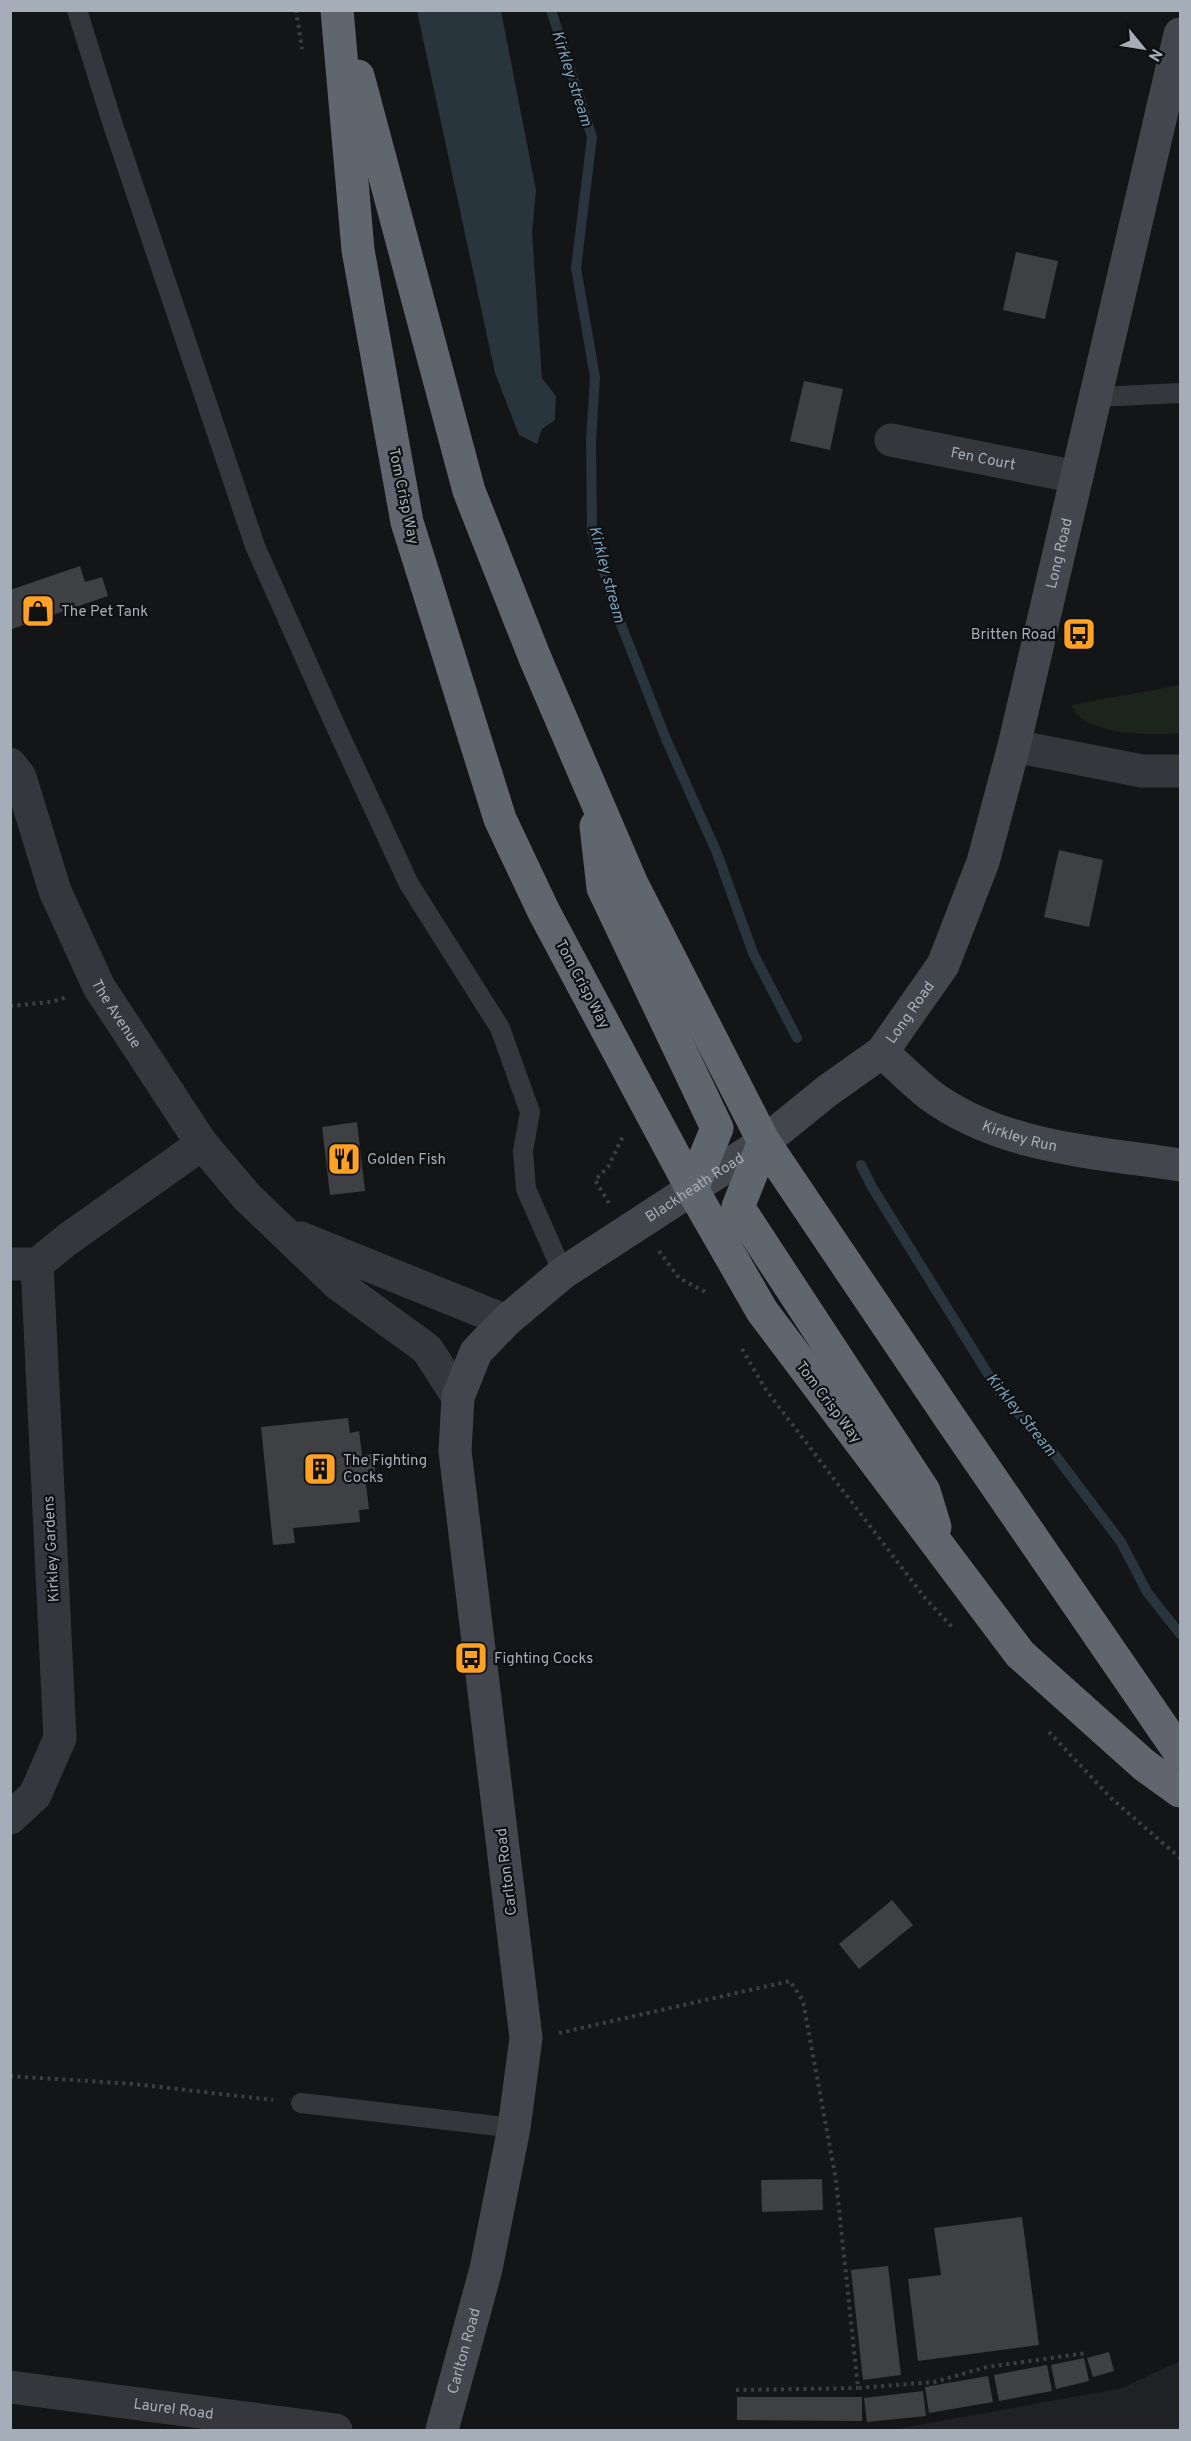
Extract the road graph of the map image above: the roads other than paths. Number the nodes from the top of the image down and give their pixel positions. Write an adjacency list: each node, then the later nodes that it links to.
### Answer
1 (77, 10): 19 (lane)
2 (339, 10): 11 (highway, Tom Crisp Way); 16 (highway, Tom Crisp Way)
3 (1180, 34): 5 (street, Long Road)
4 (1180, 393): 5 (lane)
5 (1096, 397): 7 (street, Long Road)
6 (891, 440): 7 (street, Fen Court)
7 (1077, 477): 8 (street, Long Road)
8 (1014, 746): 10 (street); 12 (street, Long Road)
9 (10, 764): 14 (street, The Avenue)
10 (1180, 771)
11 (592, 791): 13 (highway, Tom Crisp Way); 16 (highway)
12 (882, 1052): 13 (street, Blackheath Road); 15 (street, Kirkley Run)
13 (764, 1142): 16 (street, Blackheath Road); 22 (highway); 23 (highway, Tom Crisp Way)
14 (202, 1144): 17 (street, The Avenue); 18 (street, Kirkley Gardens)
15 (1180, 1165)
16 (692, 1189): 19 (street, Blackheath Road); 22 (highway, Tom Crisp Way)
17 (279, 1230): 20 (street, The Avenue); 21 (street, The Avenue)
18 (24, 1264): 25 (street, Kirkley Gardens)
19 (563, 1273): 20 (street, Blackheath Road)
20 (506, 1321): 21 (street, Carlton Road)
21 (458, 1397): 27 (street, Carlton Road)
22 (944, 1555): 24 (highway, Tom Crisp Way)
23 (1180, 1753)
24 (1180, 1791)
25 (10, 1818)
26 (301, 2103): 27 (lane)
27 (513, 2128): 30 (street, Carlton Road)
28 (10, 2387): 29 (street, Laurel Road)
29 (336, 2430)
30 (442, 2430)

